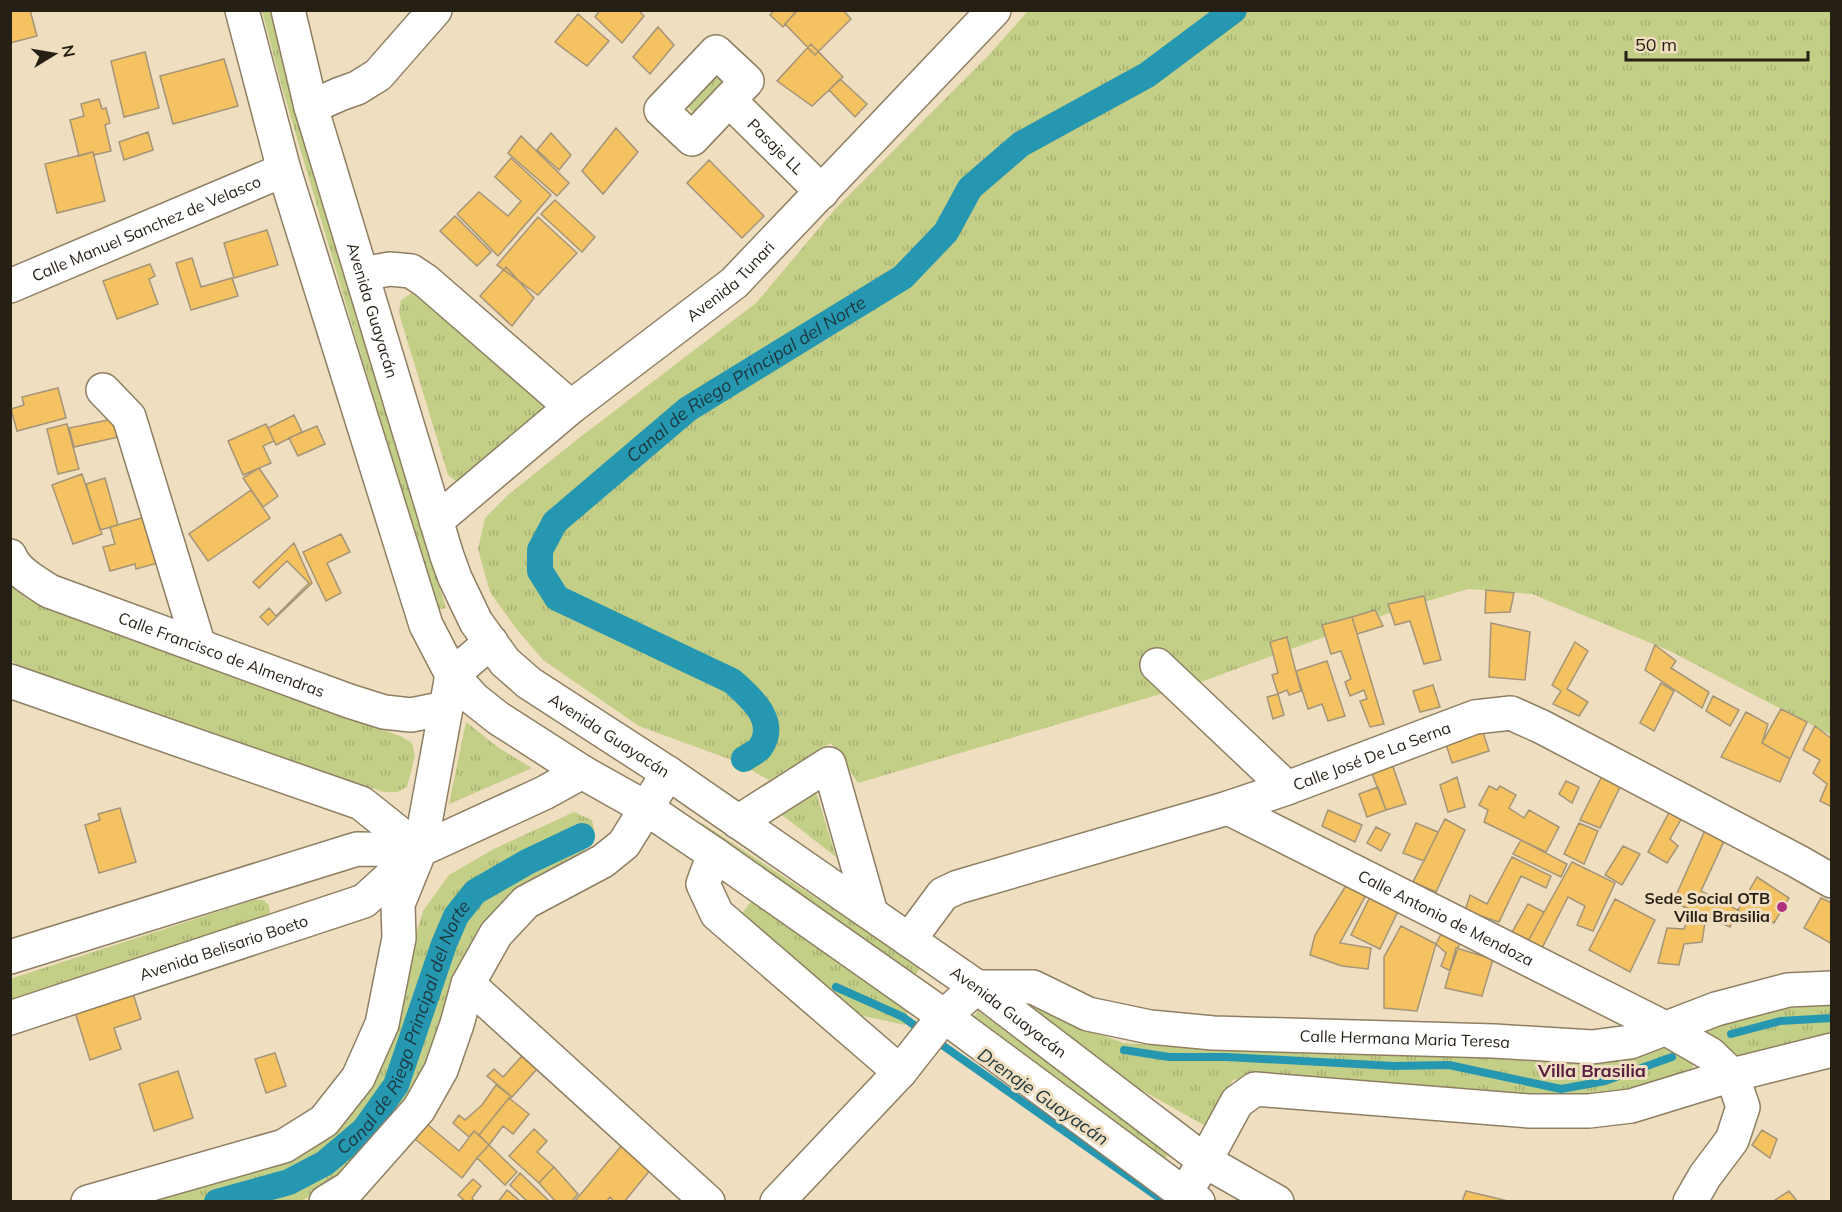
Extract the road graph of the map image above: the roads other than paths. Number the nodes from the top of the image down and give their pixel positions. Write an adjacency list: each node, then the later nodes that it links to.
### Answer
1 (242, 10): 7 (street)
2 (288, 10): 6 (street, Avenida Guayacán)
3 (435, 10): 6 (street)
4 (994, 10): 8 (street, Avenida Tunari)
5 (729, 100): 8 (street, Pasaje LL)
6 (311, 107): 9 (street, Avenida Guayacán)
7 (284, 170): 10 (street, Calle Manuel Sanchez de Velasco); 18 (street)
8 (822, 192): 12 (street, Avenida Tunari)
9 (362, 274): 12 (street); 13 (street, Avenida Guayacán)
10 (10, 286)
11 (103, 390): 16 (street)
12 (572, 407): 13 (street, Avenida Tunari)
13 (436, 521): 15 (street, Avenida Guayacán)
14 (10, 556): 16 (street, Calle Francisco de Almendras)
15 (491, 642): 18 (street); 22 (street, Avenida Guayacán)
16 (199, 645): 20 (street, Calle Francisco de Almendras)
17 (1157, 665): 23 (street)
18 (452, 675): 20 (street); 21 (street)
19 (11, 682): 27 (street)
20 (446, 708): 27 (street)
21 (582, 772): 24 (street); 27 (street, Avenida Belisario Boeto)
22 (668, 773): 24 (street); 26 (street, Avenida Guayacán)
23 (1287, 788): 25 (street, Calle José De La Serna); 29 (street, Calle José De La Serna)
24 (646, 808): 28 (street); 33 (street)
25 (1228, 808): 31 (street, Calle José De La Serna); 38 (street, Calle Antonio de Mendoza)
26 (738, 822): 30 (street, Avenida Guayacán); 30 (street)
27 (420, 849): 32 (street, Avenida Belisario Boeto); 37 (street, Avenida Belisario Boeto); 45 (street)
28 (714, 854): 36 (street); 40 (street)
29 (1832, 882)
30 (871, 913): 31 (street, Avenida Guayacán)
31 (909, 940): 34 (street, Avenida Guayacán)
32 (10, 957)
33 (468, 984): 43 (street); 46 (street)
34 (977, 987): 36 (street); 38 (street, Calle Hermana Maria Teresa); 42 (street, Avenida Guayacán)
35 (1832, 988): 38 (street, Calle Hermana Maria Teresa)
36 (944, 1016): 40 (street); 44 (street)
37 (10, 1018)
38 (1665, 1028): 41 (street, Calle Antonio de Mendoza)
39 (1832, 1050): 41 (street)
40 (900, 1072): 47 (street)
41 (1732, 1076): 42 (street); 49 (street)
42 (1205, 1161): 44 (street); 48 (street, Avenida Guayacán)
43 (347, 1197)
44 (1191, 1198)
45 (88, 1202)
46 (708, 1202)
47 (777, 1202)
48 (1277, 1202)
49 (1690, 1202)

